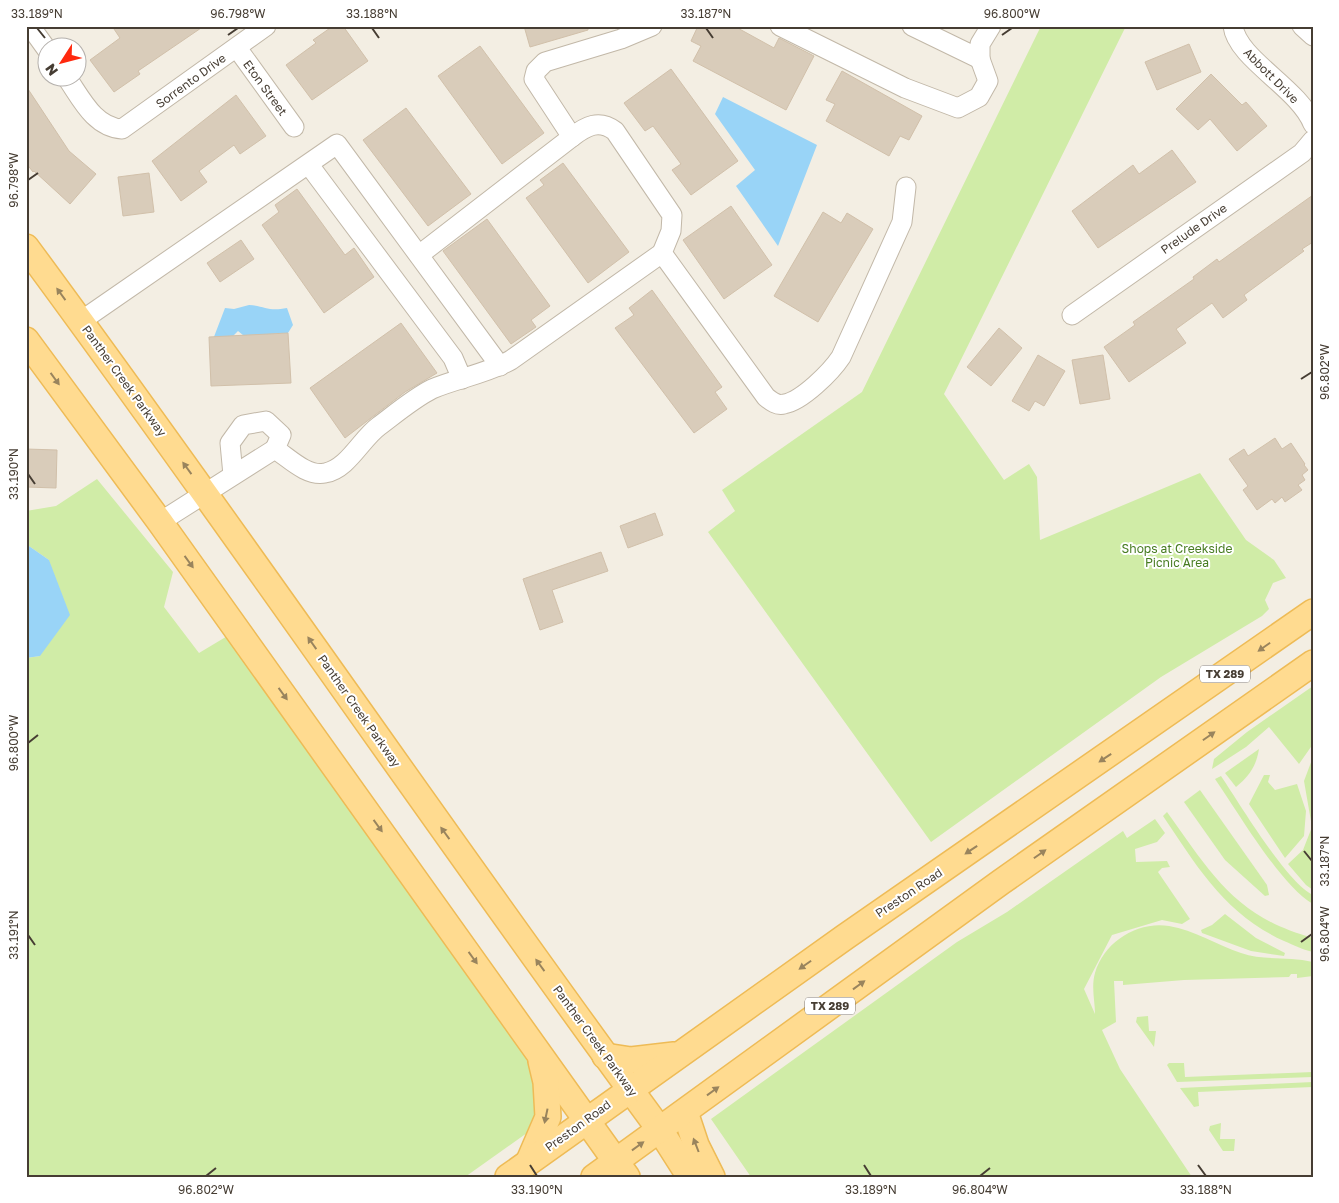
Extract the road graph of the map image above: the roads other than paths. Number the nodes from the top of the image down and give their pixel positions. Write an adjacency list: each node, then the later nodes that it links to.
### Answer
1 (30, 26): 10 (street)
2 (266, 26): 11 (street, Sorrento Drive)
3 (652, 26): 16 (street)
4 (780, 26): 12 (street)
5 (912, 26): 12 (street)
6 (991, 26): 12 (street)
7 (1233, 26): 14 (street, Abbott Drive)
8 (1302, 26): 9 (street)
9 (1313, 36)
10 (39, 38)
11 (237, 48): 13 (street, Sorrento Drive); 15 (street, Eton Street)
12 (980, 59)
13 (74, 88)
14 (1313, 124)
15 (294, 127)
16 (572, 137): 21 (street); 22 (street)
17 (1313, 140): 23 (street, Prelude Drive)
18 (308, 165): 22 (street); 24 (street); 27 (street)
19 (906, 187): 21 (street)
20 (26, 248): 24 (main road, Panther Creek Parkway, one-way to 20)
21 (662, 253): 26 (street)
22 (419, 255): 26 (street)
23 (1072, 315)
24 (81, 321): 30 (main road, Panther Creek Parkway, one-way to 24)
25 (26, 340): 31 (main road, one-way to 31)
26 (500, 366): 27 (street)
27 (462, 379): 28 (street)
28 (275, 449): 29 (street); 29 (street)
29 (233, 475): 30 (street)
30 (204, 492): 31 (street); 38 (main road, Panther Creek Parkway, one-way to 30)
31 (160, 522): 36 (main road, one-way to 36)
32 (1313, 612): 34 (main road, Preston Road / TX 289, one-way to 34)
33 (1313, 663): 35 (main road, TX 289, one-way to 33)
34 (1145, 730): 35 (main road); 37 (main road, Preston Road / TX 289, one-way to 37)
35 (1169, 764): 40 (main road, TX 289, one-way to 35)
36 (539, 1051): 41 (main road); 43 (main road, one-way to 43)
37 (679, 1054): 38 (main road); 39 (main road, Preston Road / TX 289)
38 (605, 1056): 39 (main road, Panther Creek Parkway)
39 (630, 1090): 41 (main road, Preston Road / TX 289); 42 (main road, Panther Creek Parkway)
40 (684, 1112): 42 (main road, TX 289); 48 (main road, one-way to 40)
41 (587, 1120): 43 (main road, Preston Road / TX 289); 44 (main road)
42 (660, 1130): 44 (main road, TX 289, one-way to 42); 47 (main road, Panther Creek Parkway)
43 (528, 1162): 45 (main road, Preston Road / TX 289)
44 (622, 1169): 46 (main road, TX 289)
45 (508, 1177)
46 (594, 1177)
47 (690, 1177)
48 (712, 1177)

